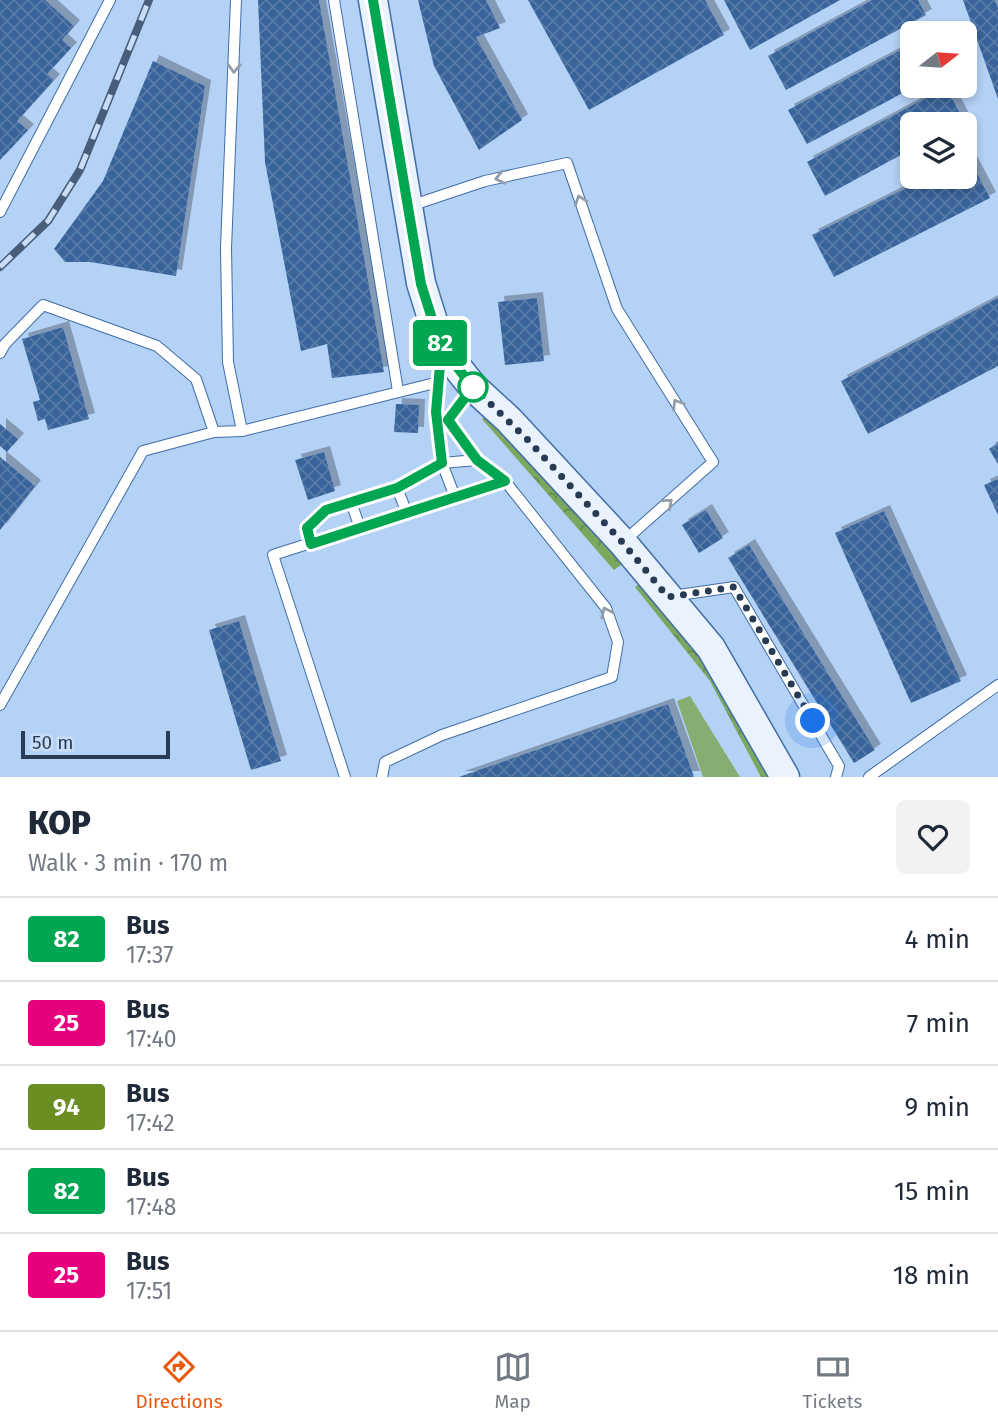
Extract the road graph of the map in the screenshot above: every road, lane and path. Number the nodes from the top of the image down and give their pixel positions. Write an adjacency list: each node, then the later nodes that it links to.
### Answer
1 (110, 0): 6 (lane)
2 (236, 0): 12 (lane, one-way to 12)
3 (334, 0): 11 (lane)
4 (373, 0): 5 (main road)
5 (408, 207): 7 (main road); 22 (lane, one-way to 5)
6 (0, 212)
7 (441, 347): 9 (lane); 10 (main road)
8 (0, 353): 13 (lane)
9 (439, 382): 11 (lane); 15 (lane)
10 (473, 387): 14 (lane); 22 (main road)
11 (398, 391): 12 (lane)
12 (242, 431): 13 (lane)
13 (214, 432): 26 (lane)
14 (477, 460): 15 (lane); 16 (lane)
15 (442, 463): 17 (lane); 18 (lane)
16 (505, 481): 18 (lane); 28 (lane, one-way to 16)
17 (397, 488): 19 (lane); 20 (lane)
18 (455, 497): 20 (lane)
19 (351, 502): 21 (lane); 23 (lane)
20 (407, 513): 21 (lane)
21 (360, 528): 23 (lane)
22 (623, 543): 24 (main road)
23 (311, 544): 27 (lane)
24 (668, 597): 29 (main road); 30 (lane)
25 (998, 685): 31 (lane)
26 (0, 705)
27 (345, 777)
28 (382, 777)
29 (785, 777)
30 (836, 777)
31 (869, 777)

